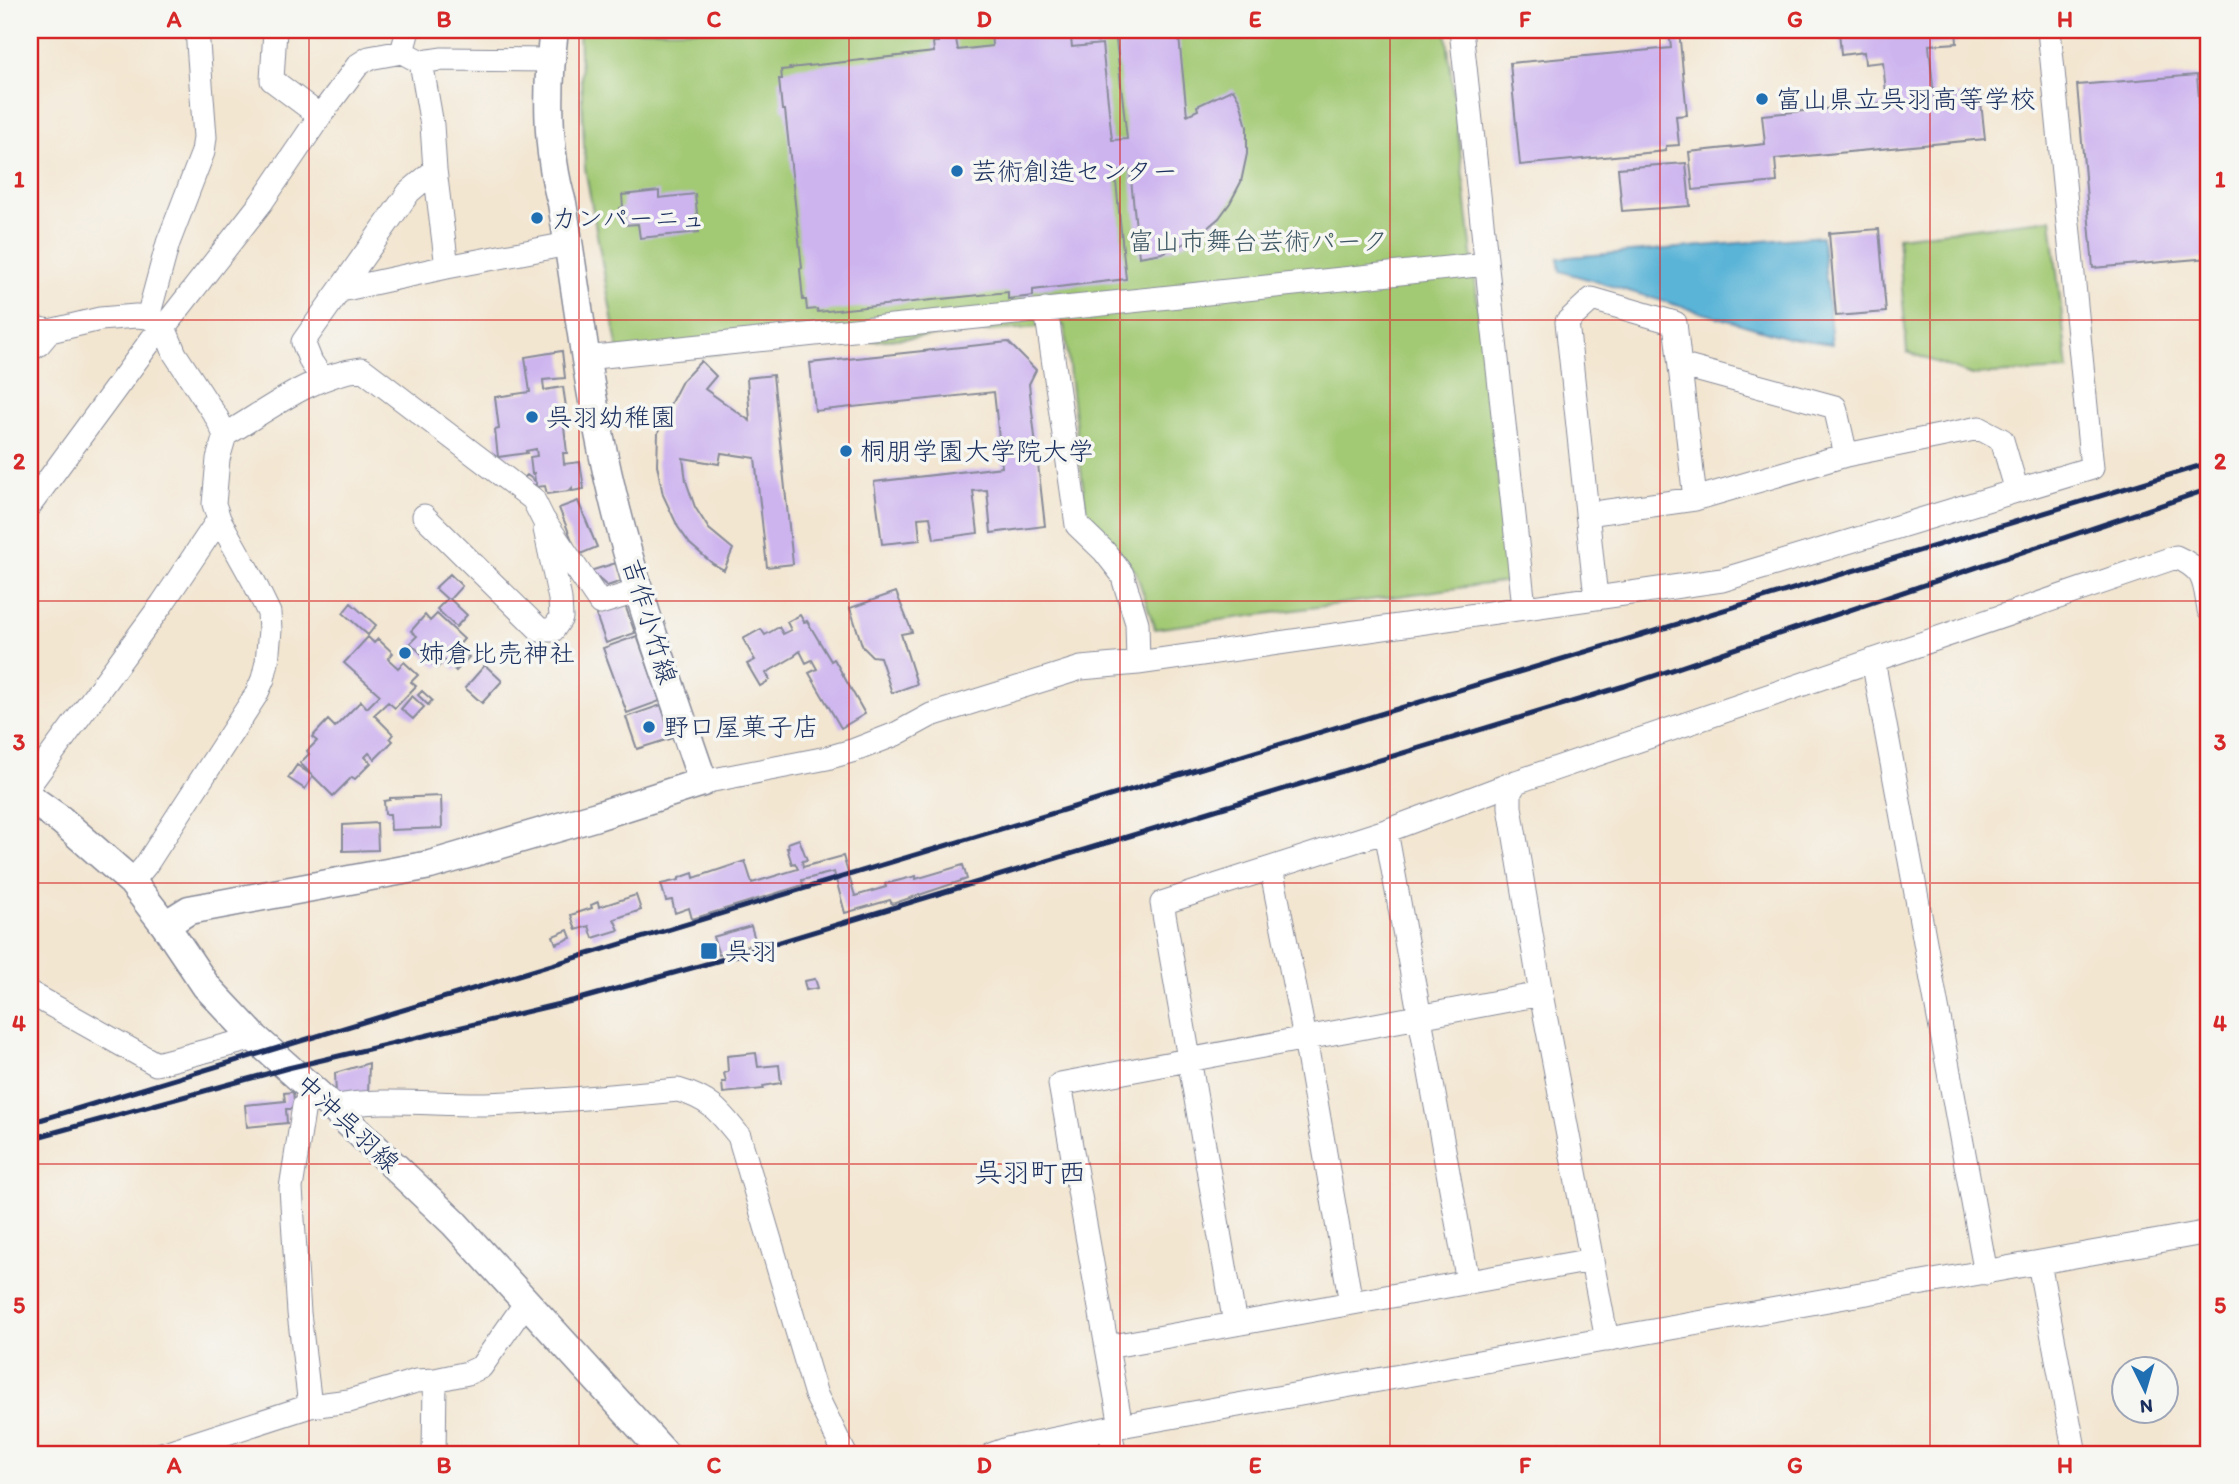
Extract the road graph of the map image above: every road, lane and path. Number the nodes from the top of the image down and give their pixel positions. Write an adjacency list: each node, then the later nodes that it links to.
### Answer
1 (197, 30): 16 (street)
2 (275, 30): 9 (street)
3 (408, 30): 7 (street)
4 (554, 30): 8 (main road, 吉作小竹線)
5 (1461, 30): 12 (street)
6 (2049, 30): 24 (street)
7 (411, 57): 8 (street); 9 (street); 10 (street)
8 (550, 60): 11 (main road, 吉作小竹線)
9 (320, 116): 16 (street)
10 (435, 170): 13 (street); 14 (street)
11 (568, 244): 13 (street); 19 (main road, 吉作小竹線)
12 (1486, 264): 15 (street); 33 (street)
13 (447, 267): 14 (street)
14 (341, 290): 21 (street)
15 (1046, 309): 19 (street); 36 (street)
16 (156, 322): 17 (street); 22 (street); 26 (street)
17 (40, 329): 18 (street)
18 (30, 351)
19 (585, 358): 31 (main road, 吉作小竹線)
20 (1680, 365): 23 (street); 25 (street); 27 (street)
21 (322, 378): 22 (street); 30 (street)
22 (225, 435): 29 (street)
23 (1846, 455): 24 (street); 25 (street)
24 (2017, 491): 32 (street)
25 (1695, 499): 27 (street)
26 (30, 505)
27 (1587, 514): 32 (street)
28 (424, 516): 30 (street)
29 (219, 519): 39 (street); 43 (street)
30 (543, 519): 31 (street)
31 (639, 591): 37 (main road, 吉作小竹線)
32 (1596, 597): 33 (street)
33 (1524, 607): 36 (street)
34 (2209, 610): 35 (street)
35 (1873, 660): 38 (street); 55 (street)
36 (1138, 663): 37 (street)
37 (703, 782): 44 (main road)
38 (1516, 782): 41 (street); 46 (street)
39 (30, 784)
40 (30, 798): 43 (main road, 中沖呉羽線)
41 (1386, 831): 42 (street); 47 (street)
42 (1271, 868): 49 (street); 50 (street)
43 (132, 882): 44 (main road, 中沖呉羽線)
44 (165, 925): 48 (main road, 中沖呉羽線)
45 (30, 993): 48 (street)
46 (1541, 994): 47 (street); 53 (street)
47 (1421, 1016): 49 (street); 56 (street)
48 (255, 1038): 51 (main road, 中沖呉羽線)
49 (1305, 1038): 50 (street); 58 (street)
50 (1189, 1059): 59 (street); 61 (street)
51 (323, 1099): 57 (main road, 中沖呉羽線); 63 (street); 68 (street)
52 (2209, 1232): 54 (street)
53 (1592, 1260): 56 (street); 60 (street)
54 (2039, 1264): 55 (street); 71 (street)
55 (1986, 1273): 60 (street)
56 (1468, 1282): 58 (street)
57 (527, 1301): 62 (street); 67 (main road, 中沖呉羽線)
58 (1351, 1303): 59 (street)
59 (1235, 1324): 61 (street)
60 (1607, 1340): 64 (street)
61 (1107, 1348): 64 (street)
62 (435, 1380): 63 (street); 66 (street)
63 (310, 1406): 65 (street)
64 (1115, 1427): 69 (street); 70 (street)
65 (162, 1454)
66 (435, 1454)
67 (665, 1454)
68 (845, 1454)
69 (993, 1454)
70 (1115, 1454)
71 (2075, 1454)

